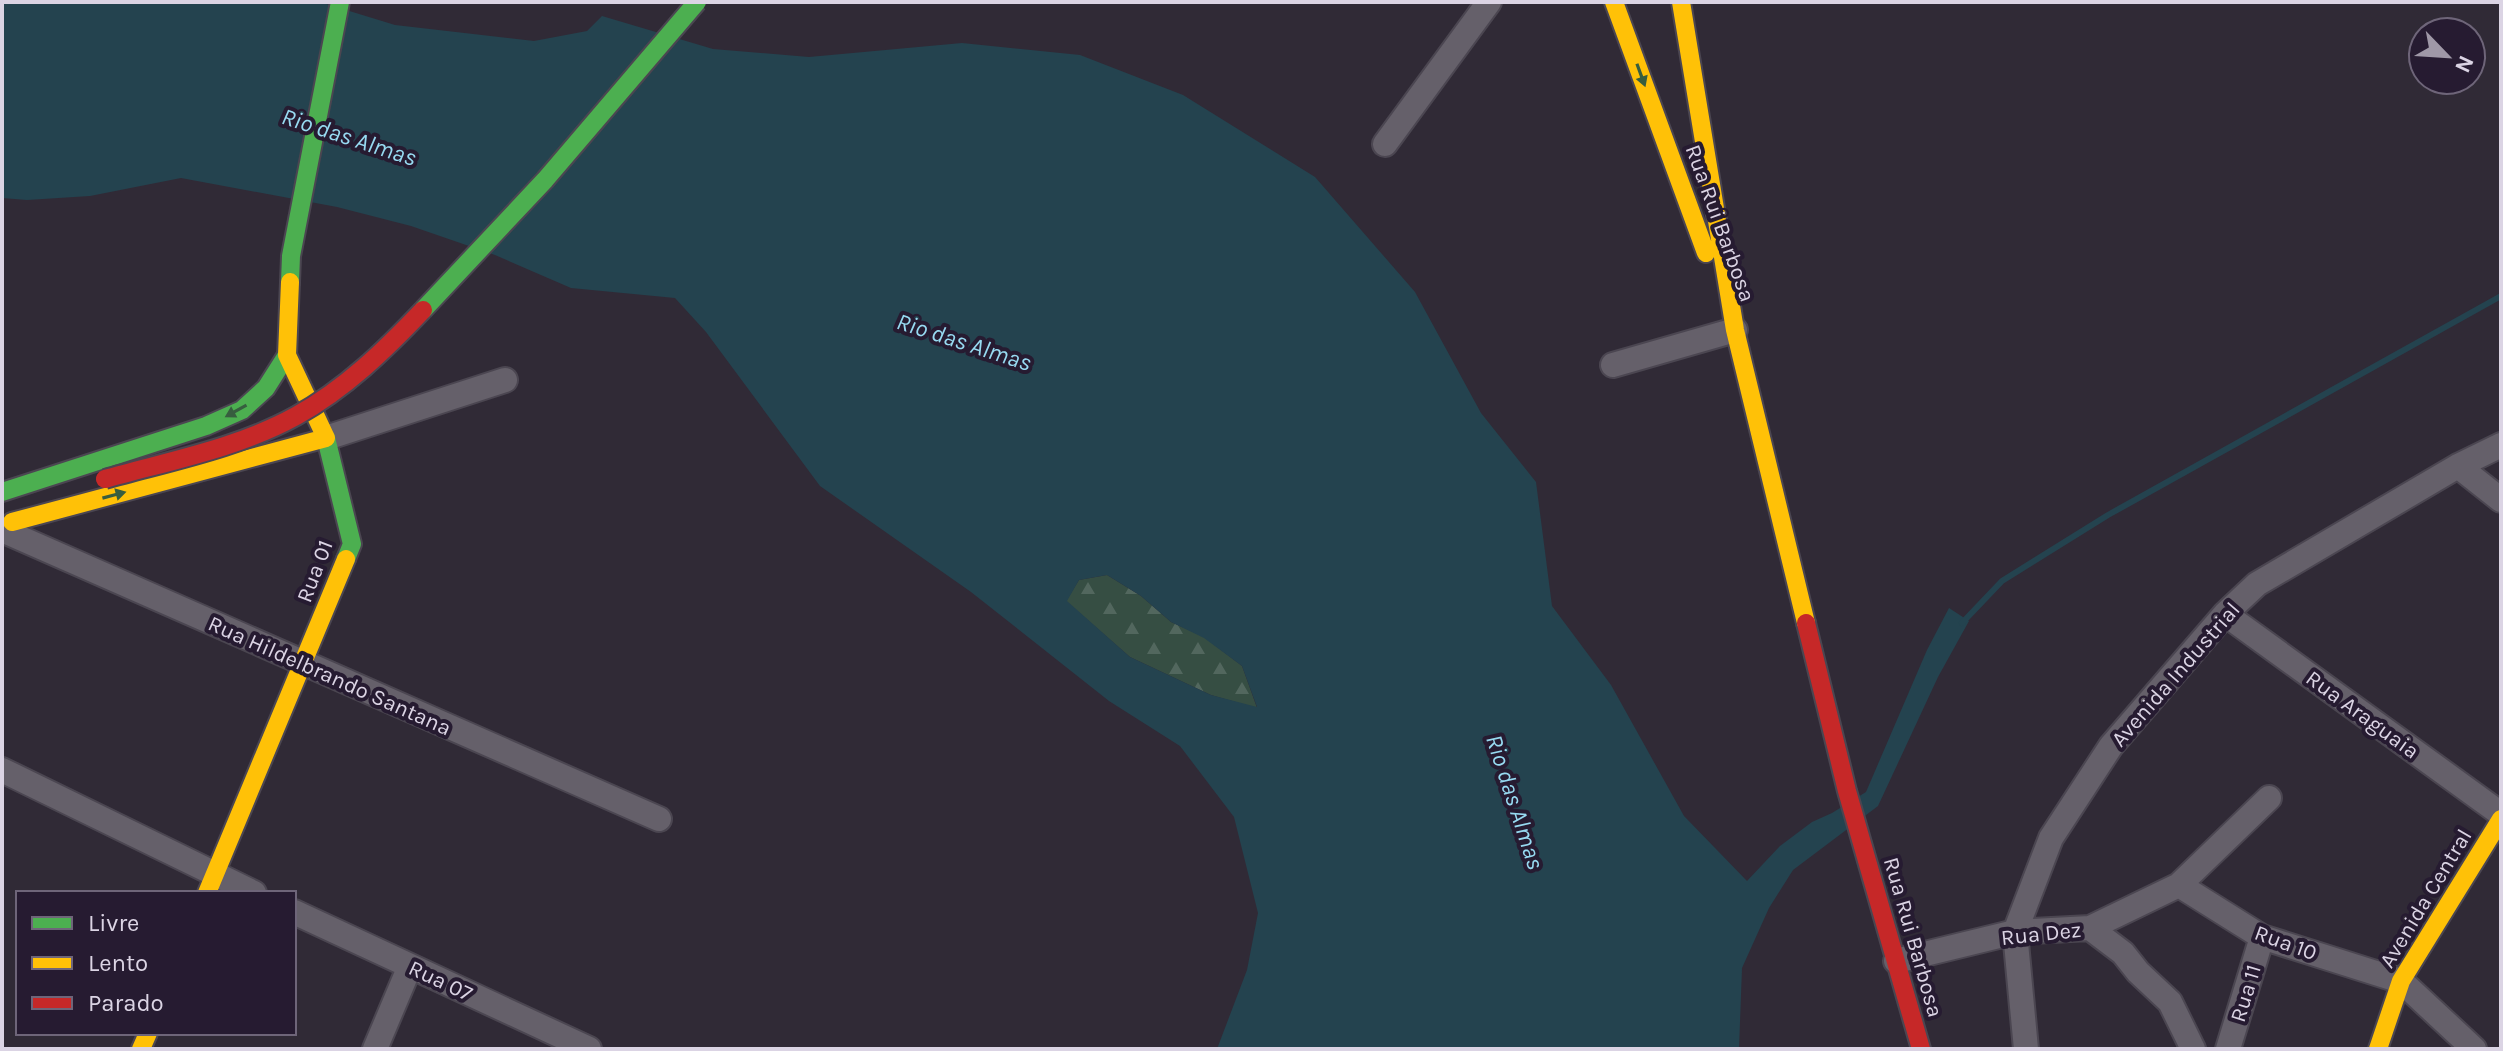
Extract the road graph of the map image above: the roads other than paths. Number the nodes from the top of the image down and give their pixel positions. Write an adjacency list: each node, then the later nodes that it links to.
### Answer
1 (340, 2): 8 (street, Rua 01)
2 (697, 2): 14 (street, bridge)
3 (1489, 2): 6 (street)
4 (1614, 2): 7 (street, Rua Rui Barbosa, one-way to 7)
5 (1681, 2): 7 (street, Rua Rui Barbosa)
6 (1385, 144)
7 (1735, 330): 9 (street); 31 (street, Rua Rui Barbosa)
8 (287, 355): 11 (street, Rua 01); 15 (street, one-way to 15)
9 (1613, 365)
10 (505, 380): 11 (street)
11 (326, 438): 17 (street, one-way to 11); 19 (street, Rua 01)
12 (2501, 445): 13 (street, Avenida Industrial)
13 (2458, 466): 16 (street); 18 (street, Avenida Industrial)
14 (100, 480): 15 (street); 17 (street)
15 (2, 492)
16 (2501, 500)
17 (5, 526): 19 (street, Rua Hildelbrando Santana)
18 (2225, 614): 22 (street, Rua Araguaia); 29 (street, Avenida Industrial)
19 (302, 663): 23 (street, Rua Hildelbrando Santana); 24 (street, Rua 01)
20 (2, 770): 24 (street)
21 (2269, 798): 25 (street, Rua Dez)
22 (2501, 817): 33 (street, Avenida Central)
23 (659, 819)
24 (210, 884): 26 (street)
25 (2179, 885): 28 (street, Rua Dez); 30 (street, Rua 10)
26 (244, 891)
27 (296, 913): 32 (street, Rua 07)
28 (2090, 928): 29 (street, Rua Dez); 38 (street)
29 (2015, 932): 31 (street, Rua Dez); 37 (street)
30 (2262, 937): 33 (street, Rua 10); 39 (street, Rua 11)
31 (1896, 961): 36 (street, Rua Rui Barbosa)
32 (410, 966): 34 (street); 35 (street, Rua 07)
33 (2401, 981): 40 (street, Avenida Central); 41 (street)
34 (375, 1049)
35 (589, 1049)
36 (1921, 1049)
37 (2026, 1049)
38 (2193, 1049)
39 (2228, 1049)
40 (2378, 1049)
41 (2474, 1049)

